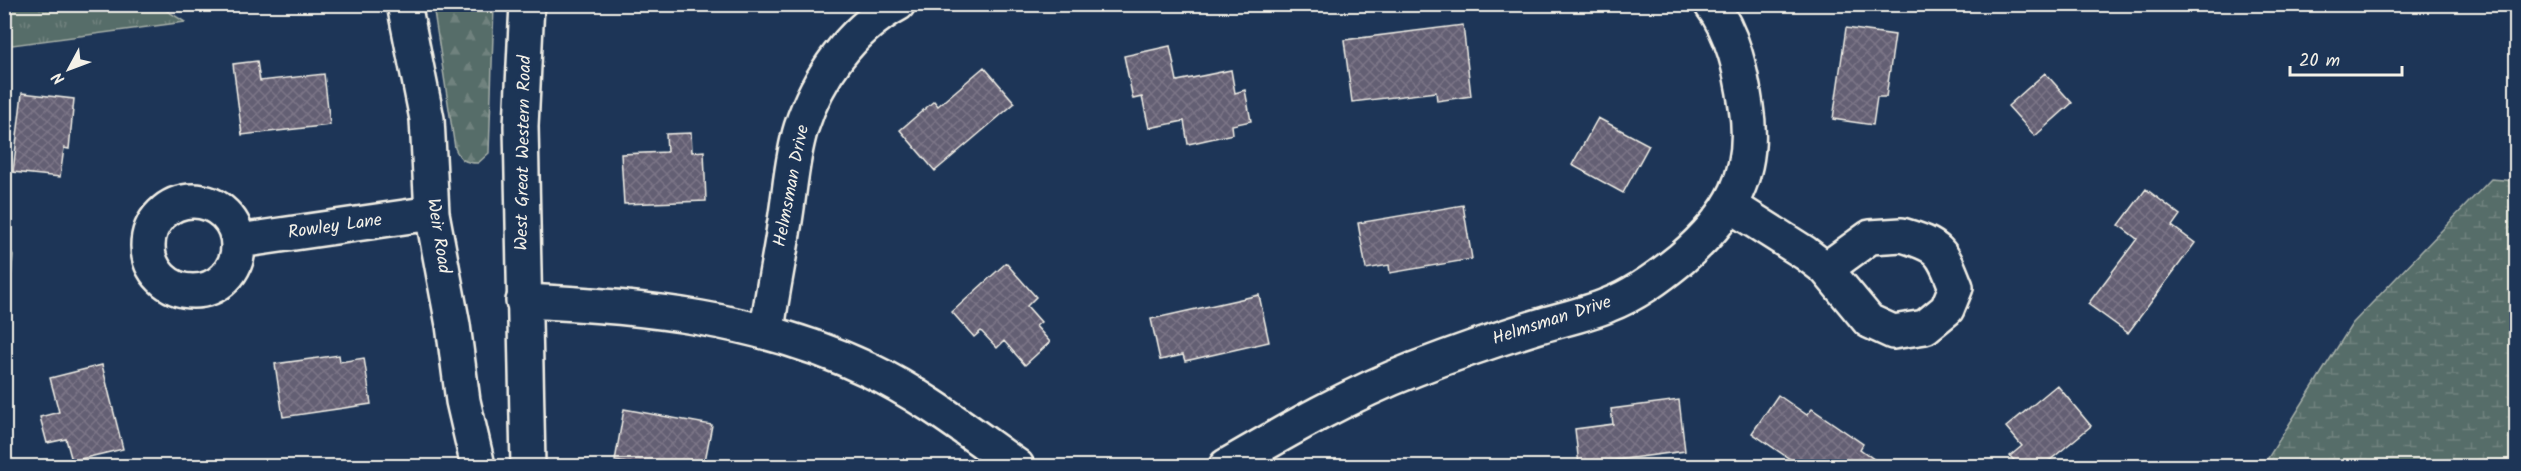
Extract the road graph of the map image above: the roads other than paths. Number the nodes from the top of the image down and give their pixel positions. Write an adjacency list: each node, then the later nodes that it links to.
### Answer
1 (404, 4): 6 (street, Weir Road)
2 (527, 4): 9 (street, West Great Western Road)
3 (898, 4): 10 (street, Helmsman Drive)
4 (1712, 4): 5 (street, Helmsman Drive)
5 (1731, 206): 8 (street); 14 (street, Helmsman Drive)
6 (432, 213): 7 (street, Rowley Lane); 11 (street, Weir Road)
7 (239, 241)
8 (1826, 269)
9 (523, 301): 10 (street); 12 (street)
10 (767, 332): 13 (street)
11 (478, 466)
12 (528, 466)
13 (1017, 466)
14 (1226, 466)

